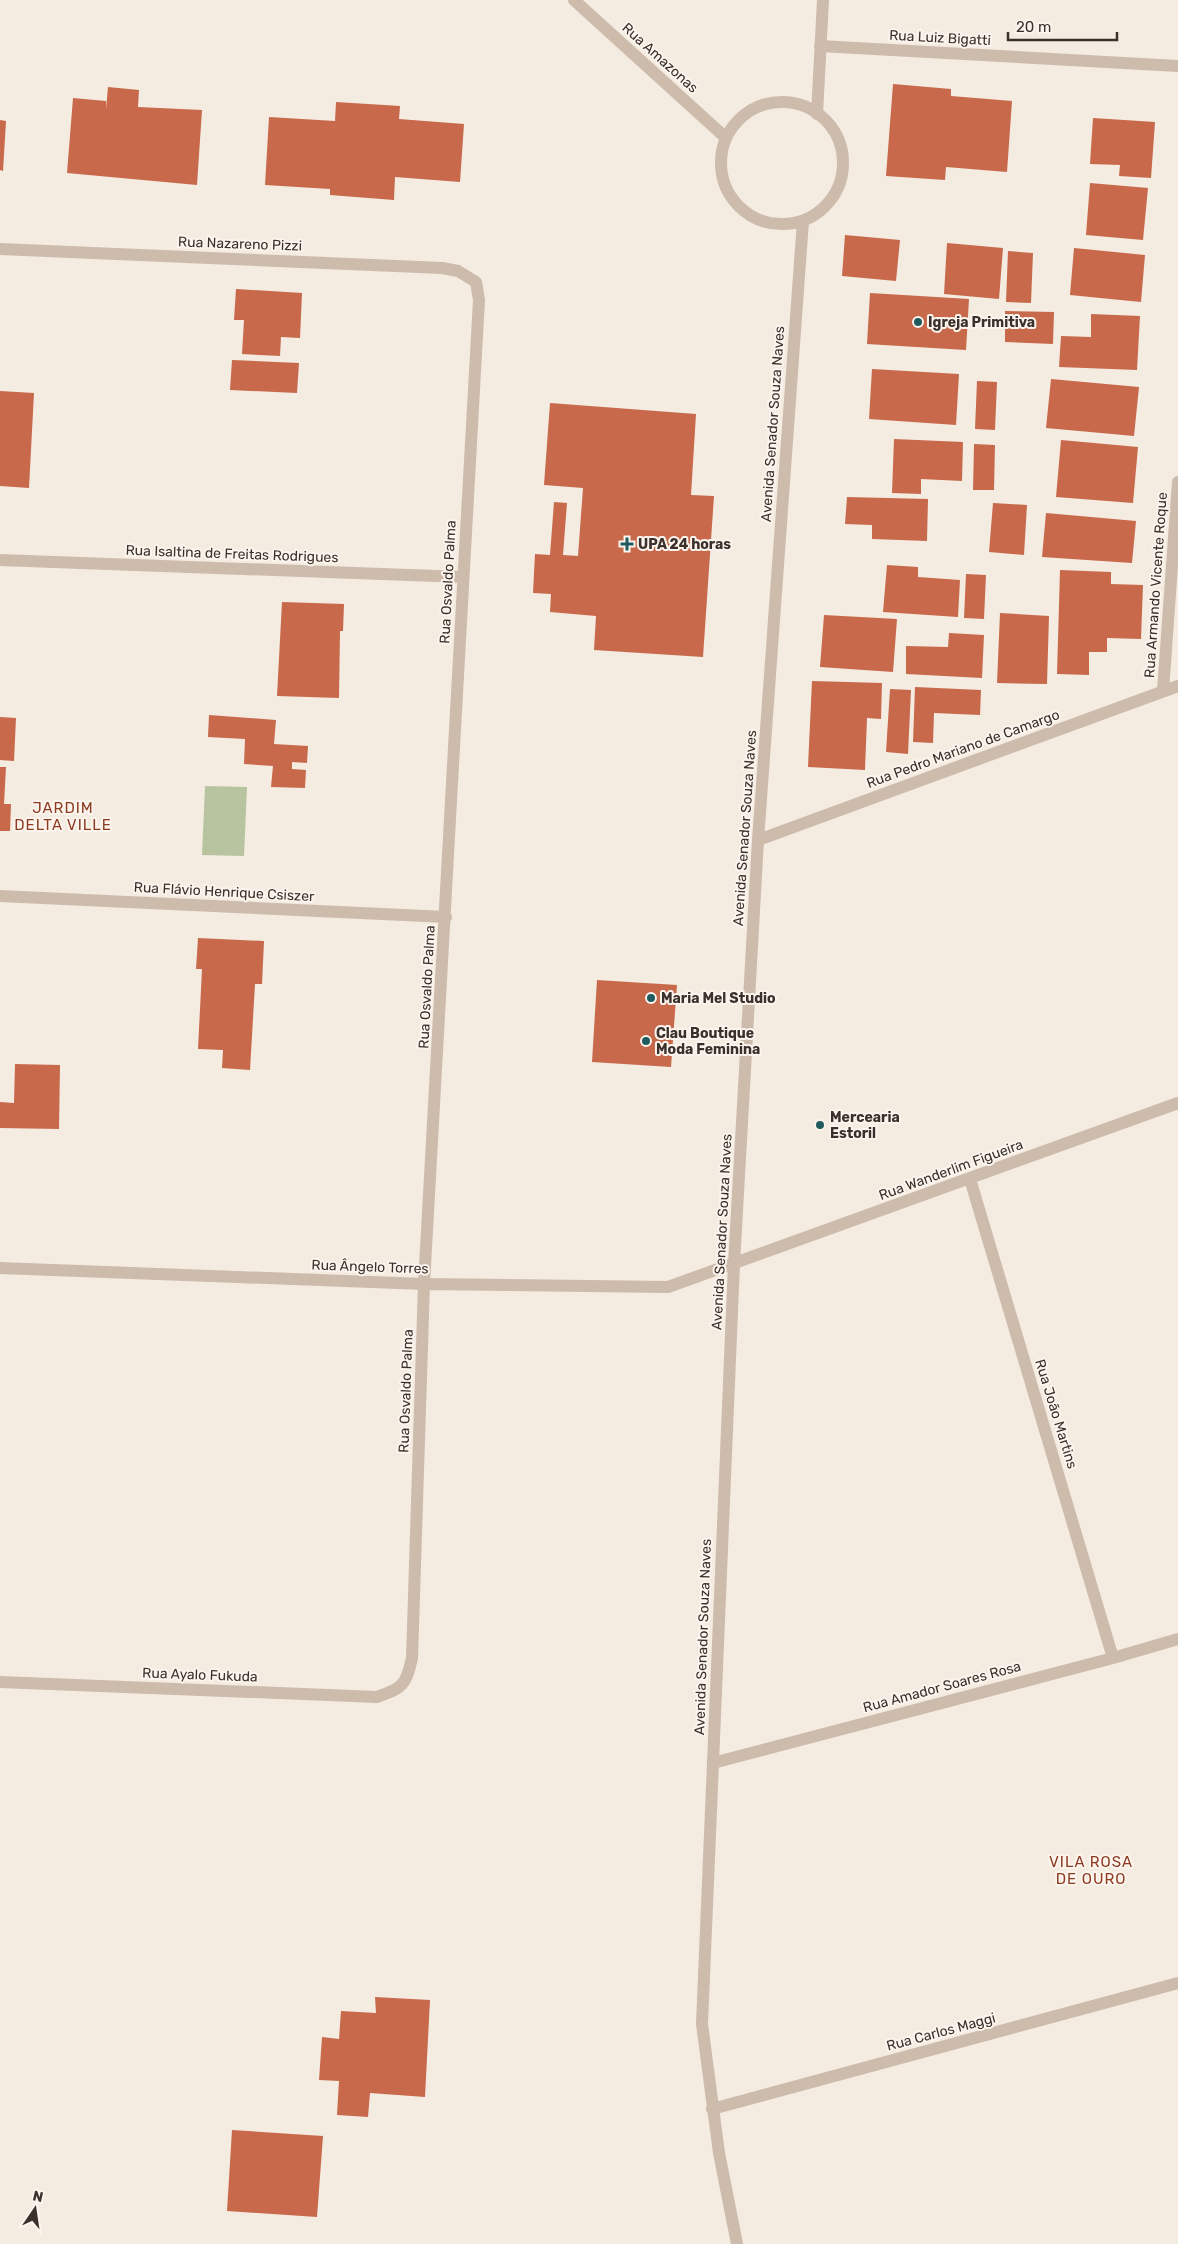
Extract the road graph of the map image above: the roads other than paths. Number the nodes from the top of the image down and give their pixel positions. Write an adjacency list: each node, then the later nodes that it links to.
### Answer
1 (574, 0): 6 (street, Rua Amazonas)
2 (823, 0): 3 (street)
3 (820, 46): 4 (street, Rua Luiz Bigatti); 5 (street)
4 (1178, 66)
5 (817, 114): 6 (street); 7 (street)
6 (726, 138): 7 (street)
7 (803, 221): 15 (street, Avenida Senador Souza Naves)
8 (0, 249): 9 (street, Rua Nazareno Pizzi)
9 (476, 282): 12 (street, Rua Osvaldo Palma)
10 (1178, 482): 14 (street, Rua Armando Vicente Roque)
11 (0, 560): 12 (street, Rua Isaltina de Freitas Rodrigues)
12 (463, 577): 17 (street, Rua Osvaldo Palma)
13 (1178, 686): 14 (street, Rua Pedro Mariano de Camargo)
14 (1163, 691): 15 (street, Rua Pedro Mariano de Camargo)
15 (758, 840): 20 (street, Avenida Senador Souza Naves)
16 (0, 896): 17 (street, Rua Flávio Henrique Csiszer)
17 (446, 917): 22 (street, Rua Osvaldo Palma)
18 (1178, 1103): 19 (street, Rua Wanderlim Figueira)
19 (970, 1179): 20 (street, Rua Wanderlim Figueira); 24 (street, Rua João Martins)
20 (734, 1264): 22 (street, Rua Ângelo Torres); 27 (street, Avenida Senador Souza Naves)
21 (0, 1268): 22 (street, Rua Ângelo Torres)
22 (424, 1284): 26 (street, Rua Osvaldo Palma)
23 (1178, 1639): 24 (street, Rua Amador Soares Rosa)
24 (1113, 1658): 27 (street, Rua Amador Soares Rosa)
25 (0, 1682): 26 (street, Rua Ayalo Fukuda)
26 (398, 1690)
27 (712, 1762): 29 (street, Avenida Senador Souza Naves)
28 (1178, 1983): 29 (street, Rua Carlos Maggi)
29 (712, 2109): 31 (street, Avenida Senador Souza Naves)
30 (725, 2244): 31 (street)
31 (736, 2244)

